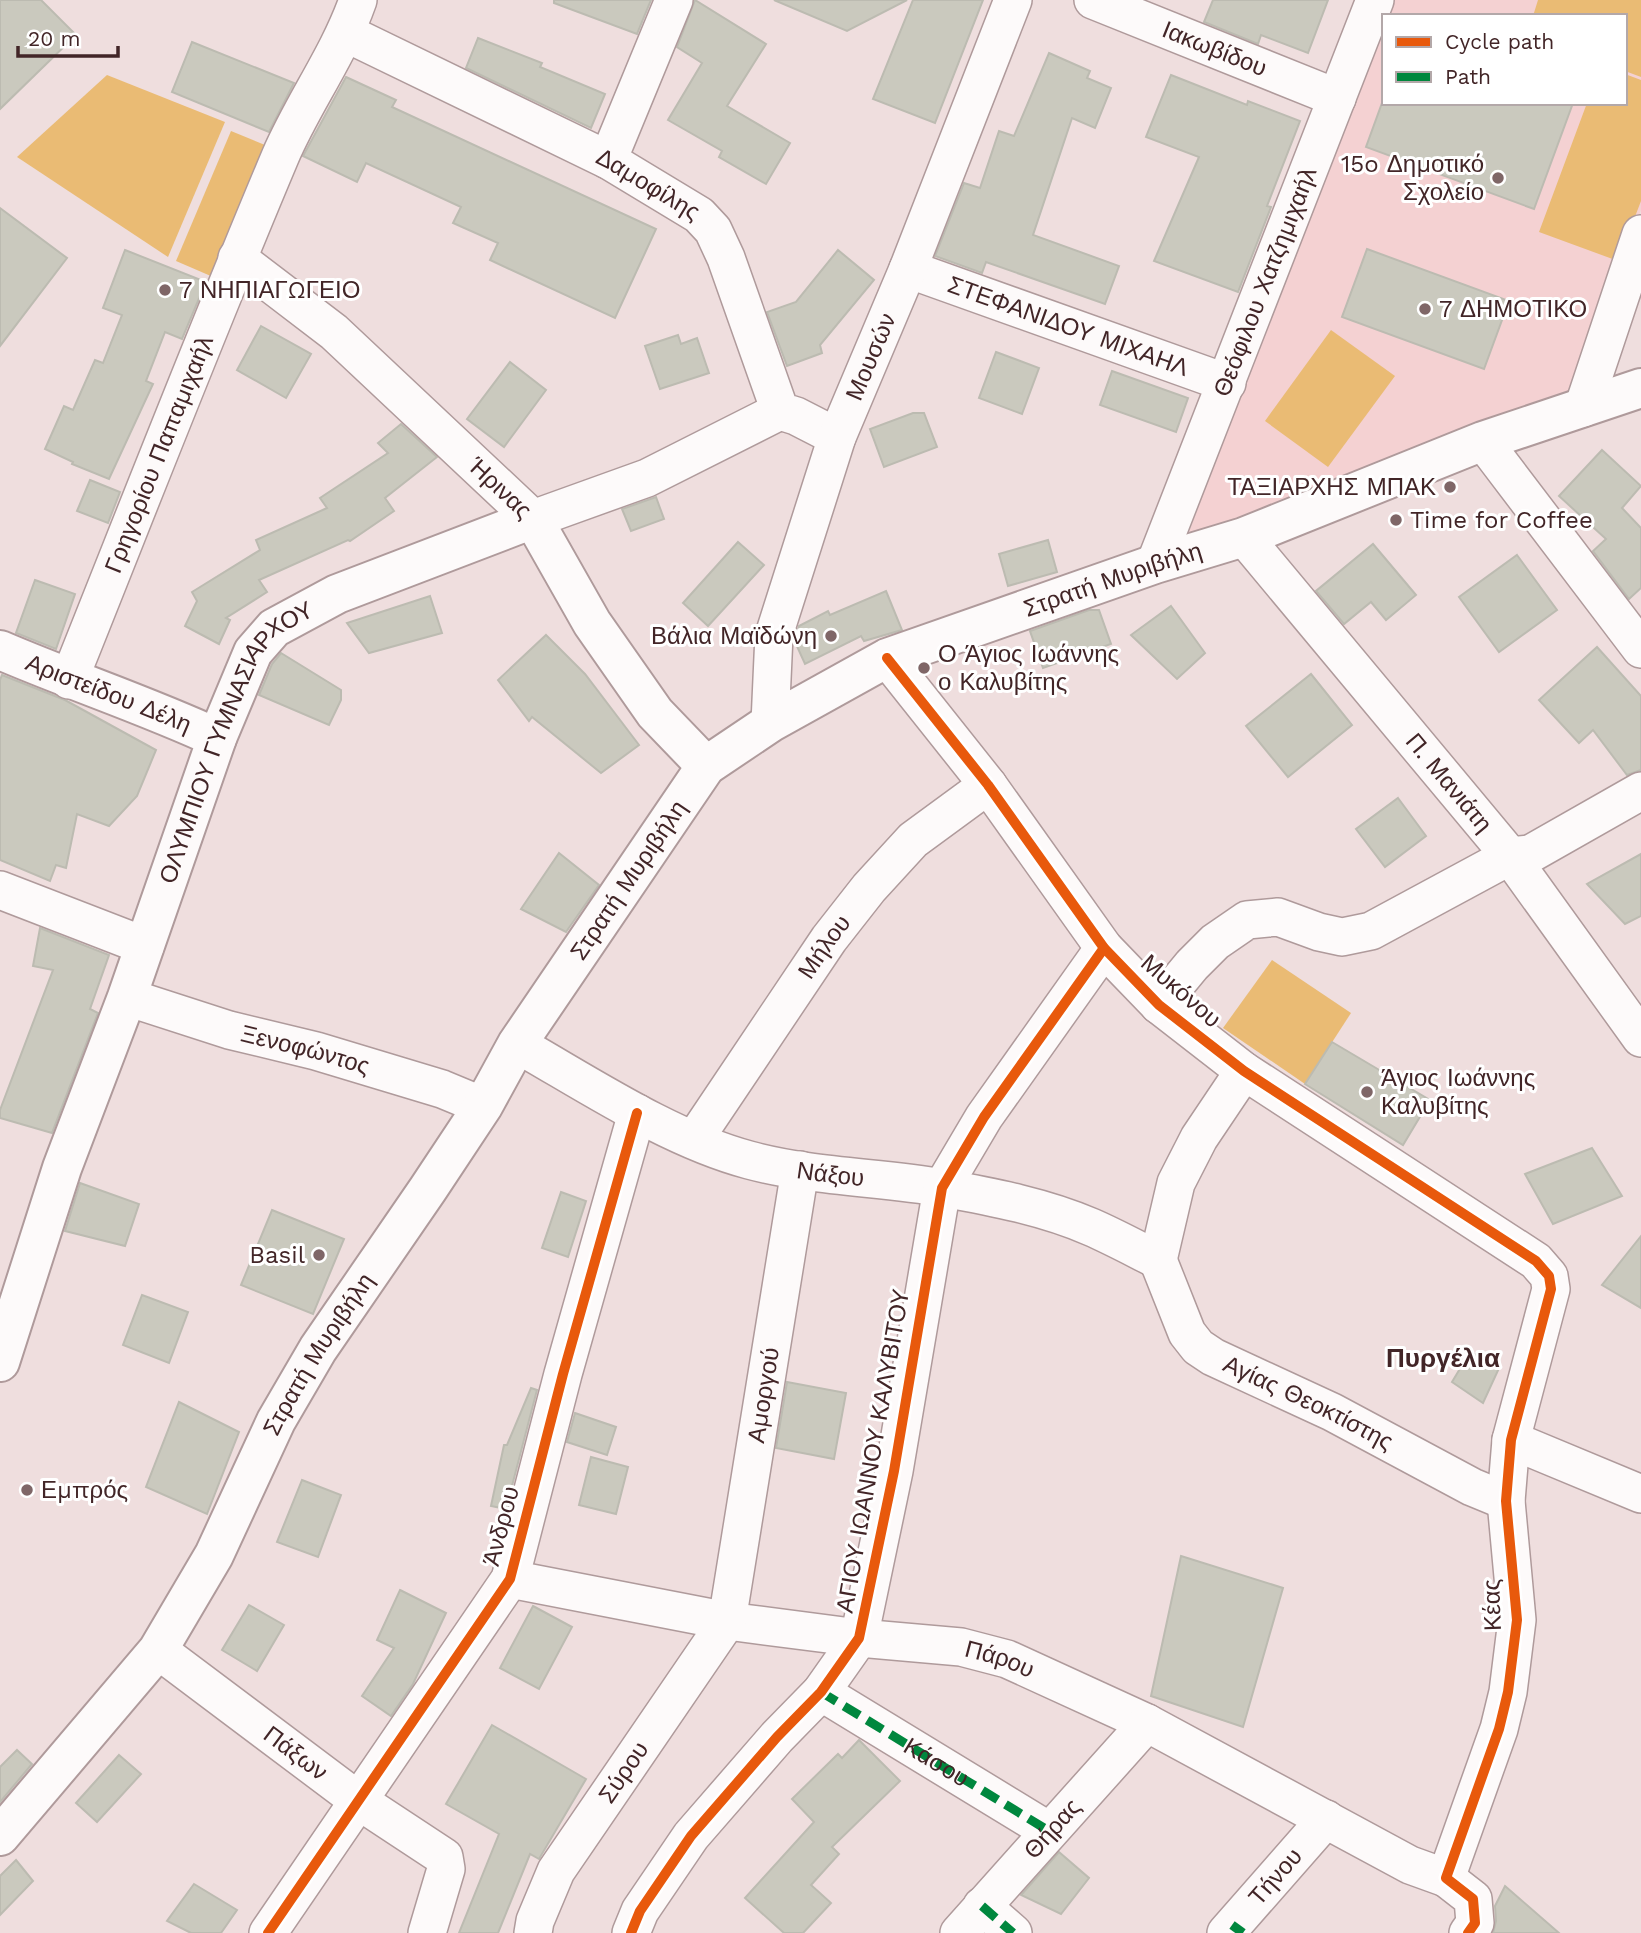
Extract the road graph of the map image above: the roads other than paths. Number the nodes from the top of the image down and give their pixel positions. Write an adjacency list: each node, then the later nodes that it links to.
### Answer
1 (674, 0): 7 (street)
2 (1013, 0): 10 (street, Μουσών)
3 (1093, 0): 6 (street, Ιακωβίδου)
4 (1375, 0): 6 (street, Θεόφιλου Χατζημιχαήλ)
5 (352, 17): 7 (street, Δαμοφίλης); 9 (street, Γρηγορίου Παπαμιχαήλ)
6 (1337, 98): 11 (street, Θεόφιλου Χατζημιχαήλ)
7 (608, 160): 14 (street, Δαμοφίλης)
8 (1641, 234): 13 (street)
9 (237, 258): 17 (street, Ήρινας); 23 (street, Γρηγορίου Παπαμιχαήλ)
10 (908, 269): 11 (street, ΣΤΕΦΑΝΙΔΟΥ ΜΙΧΑΗΛ); 15 (street, Μουσών)
11 (1227, 383): 19 (street, Θεόφιλου Χατζημιχαήλ)
12 (1641, 388): 13 (main road, Στρατή Μυριβήλη)
13 (1583, 408): 16 (main road, Στρατή Μυριβήλη)
14 (780, 411): 15 (street); 17 (street, ΟΛΥΜΠΙΟΥ ΓΥΜΝΑΣΙΑΡΧΟΥ)
15 (837, 437): 24 (street, Μουσών)
16 (1483, 441): 18 (main road, Στρατή Μυριβήλη); 20 (street)
17 (533, 519): 25 (main road, ΟΛΥΜΠΙΟΥ ΓΥΜΝΑΣΙΑΡΧΟΥ); 26 (main road, Ήρινας)
18 (1244, 537): 19 (main road, Στρατή Μυριβήλη); 29 (street, Π. Μανιάτη)
19 (1156, 564): 22 (main road, Στρατή Μυριβήλη)
20 (1641, 649)
21 (0, 650): 23 (main road, Αριστείδου Δέλη)
22 (887, 658): 24 (main road, Στρατή Μυριβήλη); 27 (street, Μυκόνου)
23 (69, 680): 25 (main road, Αριστείδου Δέλη)
24 (770, 723): 26 (main road, Στρατή Μυριβήλη)
25 (217, 738): 31 (main road, ΟΛΥΜΠΙΟΥ ΓΥΜΝΑΣΙΑΡΧΟΥ)
26 (706, 766): 36 (main road, Στρατή Μυριβήλη)
27 (988, 785): 32 (street, Μυκόνου); 40 (street, Μήλου)
28 (1641, 791): 29 (street)
29 (1510, 856): 34 (street); 35 (street, Π. Μανιάτη)
30 (0, 890): 31 (street)
31 (145, 946): 33 (main road, ΟΛΥΜΠΙΟΥ ΓΥΜΝΑΣΙΑΡΧΟΥ)
32 (1104, 948): 34 (street, Μυκόνου); 42 (street, ΑΓΙΟΥ ΙΩΑΝΝΟΥ ΚΑΛΥΒΙΤΟΥ)
33 (127, 997): 38 (street, Ξενοφώντος); 45 (main road, ΟΛΥΜΠΙΟΥ ΓΥΜΝΑΣΙΑΡΧΟΥ)
34 (1159, 1005): 37 (street, Μυκόνου)
35 (1641, 1038)
36 (517, 1044): 38 (main road, Στρατή Μυριβήλη); 39 (street, Νάξου)
37 (1244, 1071): 43 (street); 44 (street, Μυκόνου)
38 (483, 1106): 52 (main road, Στρατή Μυριβήλη)
39 (637, 1113): 40 (street, Νάξου); 49 (street, Άνδρου)
40 (694, 1140): 41 (street, Νάξου)
41 (800, 1170): 42 (street, Νάξου); 50 (street, Αμοργού)
42 (942, 1188): 43 (street, Νάξου); 51 (street, ΑΓΙΟΥ ΙΩΑΝΝΟΥ ΚΑΛΥΒΙΤΟΥ)
43 (1158, 1260): 48 (street, Αγίας Θεοκτίστης)
44 (1535, 1261): 46 (street, Κέας)
45 (0, 1362)
46 (1511, 1440): 47 (street); 48 (street, Κέας)
47 (1641, 1494)
48 (1506, 1501): 59 (street, Κέας)
49 (510, 1579): 50 (street, Πάρου); 55 (street, Άνδρου)
50 (727, 1621): 51 (street, Πάρου); 64 (street, Σύρου)
51 (859, 1638): 53 (street, ΑΓΙΟΥ ΙΩΑΝΝΟΥ ΚΑΛΥΒΙΤΟΥ); 54 (street, Πάρου)
52 (158, 1650): 55 (street, Πάξων); 58 (main road, Στρατή Μυριβήλη)
53 (821, 1692): 57 (street, Κάσου); 65 (street, ΑΓΙΟΥ ΙΩΑΝΝΟΥ ΚΑΛΥΒΙΤΟΥ)
54 (1147, 1723): 56 (street, Πάρου); 57 (street, Θήρας)
55 (359, 1801): 62 (street, Άνδρου); 63 (street, Πάξων)
56 (1326, 1819): 59 (street, Πάρου); 61 (street, Τήνου)
57 (1049, 1831): 60 (street, Θήρας)
58 (0, 1836)
59 (1446, 1878): 67 (street)
60 (971, 1920): 66 (street)
61 (1234, 1930)
62 (268, 1933)
63 (426, 1933)
64 (533, 1933)
65 (631, 1933)
66 (1013, 1933)
67 (1468, 1933)

